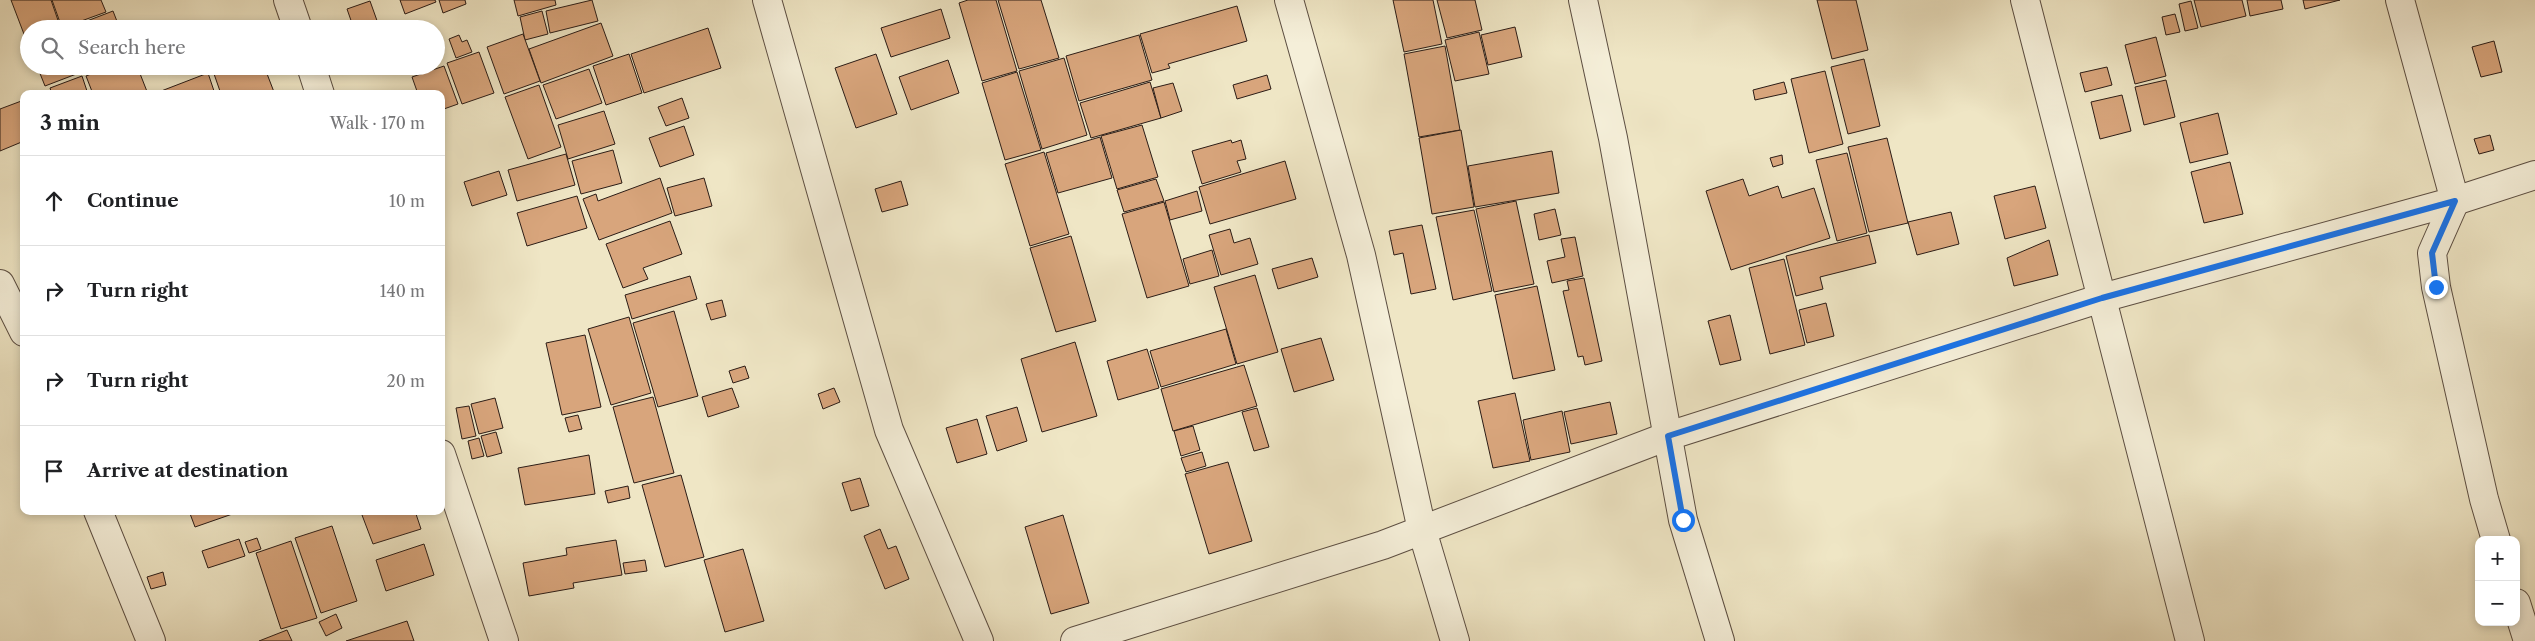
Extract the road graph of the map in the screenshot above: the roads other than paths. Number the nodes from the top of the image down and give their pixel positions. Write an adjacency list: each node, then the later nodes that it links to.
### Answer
1 (288, 0): 7 (street)
2 (767, 0): 23 (street)
3 (1288, 0): 18 (street)
4 (1583, 0): 15 (street)
5 (2025, 0): 13 (street)
6 (2400, 0): 11 (street)
7 (295, 20)
8 (314, 75): 9 (street)
9 (319, 90)
10 (2535, 175): 11 (street)
11 (2455, 201): 13 (street); 19 (street)
12 (0, 284): 14 (street)
13 (2102, 298): 15 (street); 27 (street)
14 (20, 324)
15 (1668, 436): 18 (street); 26 (street)
16 (445, 466): 22 (street)
17 (100, 515): 21 (street)
18 (1422, 530): 24 (street); 25 (street)
19 (2495, 536)
20 (2520, 616): 28 (street)
21 (151, 641)
22 (504, 641)
23 (979, 641)
24 (1075, 641)
25 (1455, 641)
26 (1720, 641)
27 (2190, 641)
28 (2528, 641)

